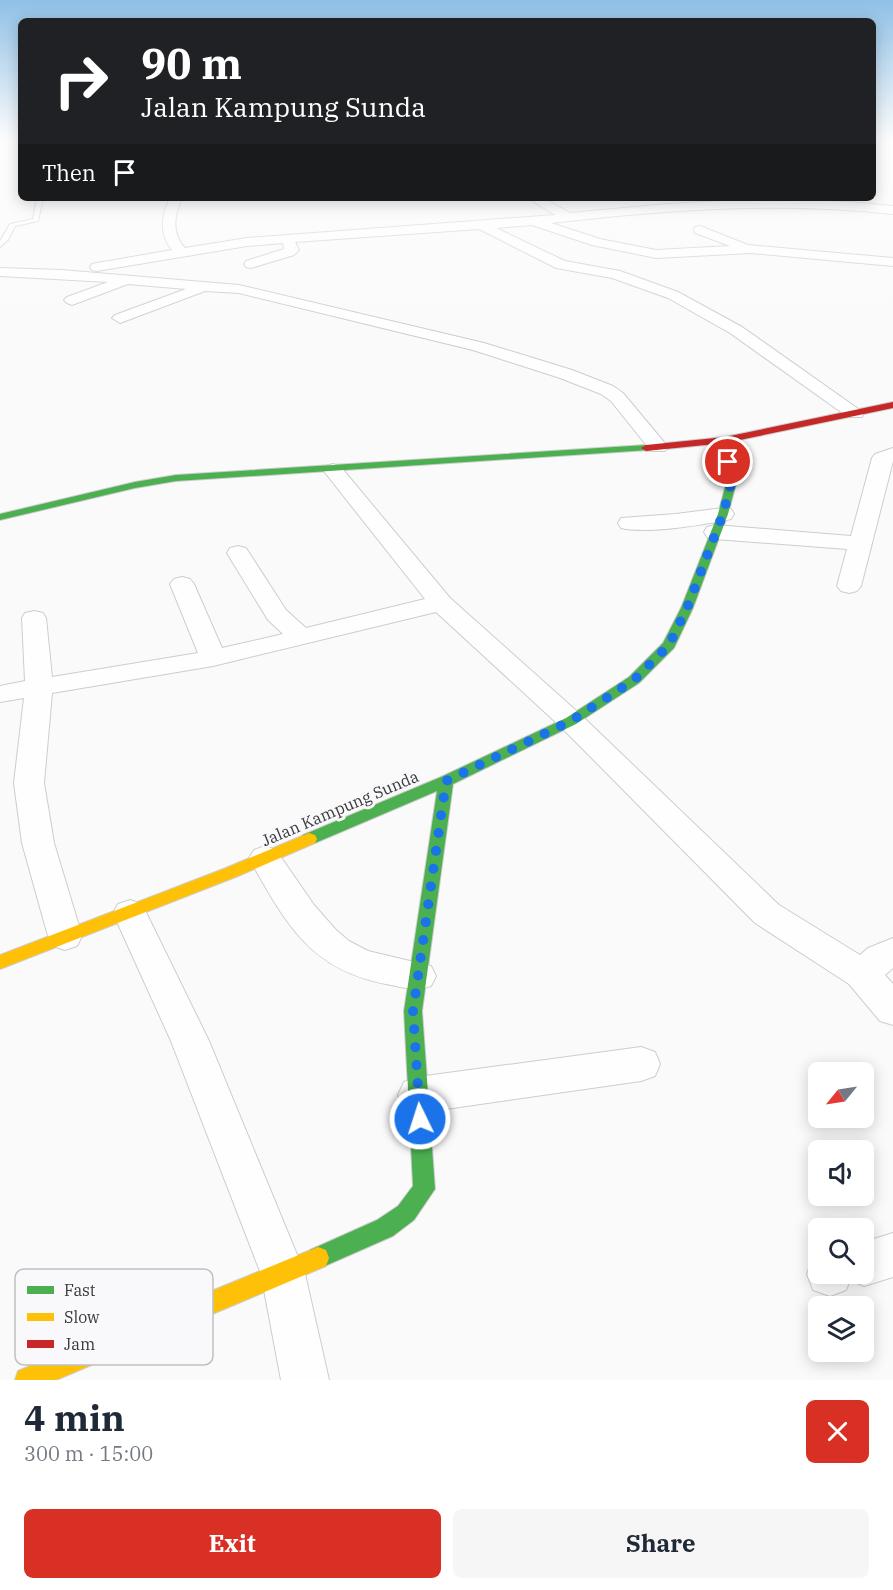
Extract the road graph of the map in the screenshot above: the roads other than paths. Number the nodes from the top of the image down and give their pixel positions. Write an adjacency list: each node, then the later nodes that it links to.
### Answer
1 (39, 205): 14 (lane)
2 (172, 205): 16 (street)
3 (547, 205): 9 (street)
4 (606, 205): 8 (street)
5 (729, 205): 8 (street)
6 (856, 205): 7 (street)
7 (893, 210)
8 (618, 214): 9 (street)
9 (569, 218): 10 (street)
10 (534, 221): 11 (street); 15 (street)
11 (481, 225): 13 (street); 27 (street)
12 (700, 230): 15 (street)
13 (288, 239): 16 (street); 18 (street)
14 (0, 245)
15 (751, 249): 17 (street)
16 (181, 252): 20 (street)
17 (893, 262)
18 (251, 264)
19 (0, 272): 20 (street)
20 (61, 274): 21 (street); 23 (street)
21 (129, 279): 22 (street); 24 (street)
22 (206, 286): 25 (street); 29 (street)
23 (12, 287)
24 (72, 300)
25 (120, 318)
26 (893, 405): 27 (street)
27 (855, 413): 28 (street)
28 (725, 440): 29 (street); 34 (street, Jalan Kampung Sunda)
29 (658, 447): 31 (street)
30 (893, 454): 35 (street)
31 (333, 470): 32 (street); 39 (street)
32 (0, 517)
33 (629, 522): 34 (street)
34 (719, 523): 35 (street); 45 (street, Jalan Kampung Sunda)
35 (860, 544): 38 (street)
36 (238, 553): 41 (street)
37 (182, 584): 42 (street)
38 (849, 586)
39 (441, 603): 41 (street); 45 (street)
40 (34, 618): 43 (street)
41 (301, 637): 42 (street)
42 (213, 658): 43 (street)
43 (39, 686): 44 (street); 49 (street)
44 (0, 694)
45 (571, 721): 46 (street, Jalan Kampung Sunda); 52 (street)
46 (446, 781): 47 (street, Jalan Kampung Sunda); 53 (street)
47 (265, 858): 48 (street, Jalan Kampung Sunda); 53 (street)
48 (130, 913): 49 (street, Jalan Kampung Sunda); 59 (street)
49 (65, 936): 51 (street, Jalan Kampung Sunda)
50 (893, 952): 52 (street)
51 (0, 962)
52 (862, 974): 54 (street)
53 (418, 976): 56 (street)
54 (893, 1010)
55 (641, 1064): 56 (street)
56 (418, 1095): 59 (street)
57 (893, 1256): 58 (street)
58 (874, 1261)
59 (283, 1274): 60 (street); 63 (street)
60 (213, 1303)
61 (63, 1365): 62 (street)
62 (27, 1380)
63 (305, 1380)

